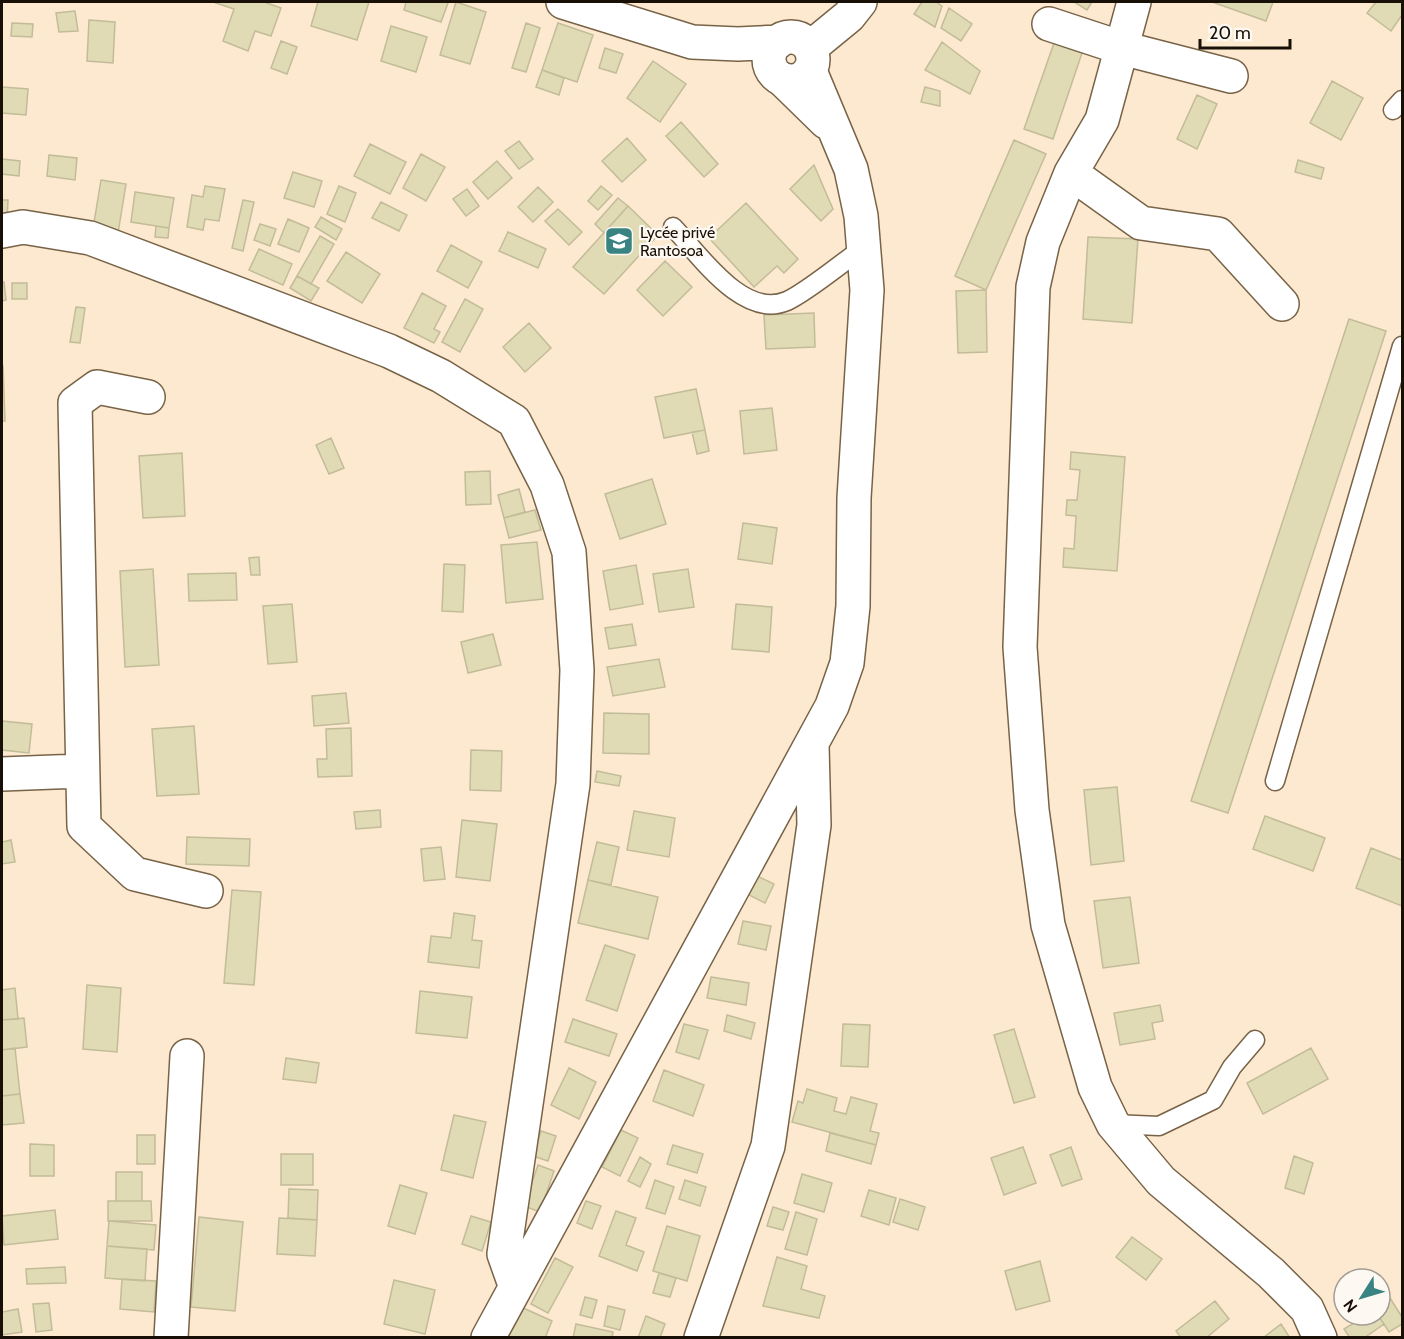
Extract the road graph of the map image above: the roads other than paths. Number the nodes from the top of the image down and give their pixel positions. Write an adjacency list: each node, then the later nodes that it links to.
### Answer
1 (563, 2): 6 (street)
2 (1134, 2): 5 (street)
3 (854, 9): 6 (street)
4 (1049, 24): 5 (street)
5 (1122, 48): 7 (street); 8 (street)
6 (790, 57): 11 (street)
7 (1231, 76)
8 (1071, 173): 12 (street); 22 (street)
9 (673, 226): 11 (lane)
10 (2, 231): 23 (street)
11 (864, 248): 15 (street)
12 (1282, 304)
13 (1402, 346): 18 (lane)
14 (148, 397): 16 (street)
15 (812, 743): 23 (street); 26 (street)
16 (81, 771): 17 (street); 19 (street)
17 (2, 774)
18 (1275, 781)
19 (206, 891)
20 (1255, 1040): 22 (lane)
21 (187, 1056): 24 (street)
22 (1113, 1124): 27 (street)
23 (515, 1285): 25 (street)
24 (171, 1338)
25 (488, 1338)
26 (702, 1338)
27 (1320, 1338)

